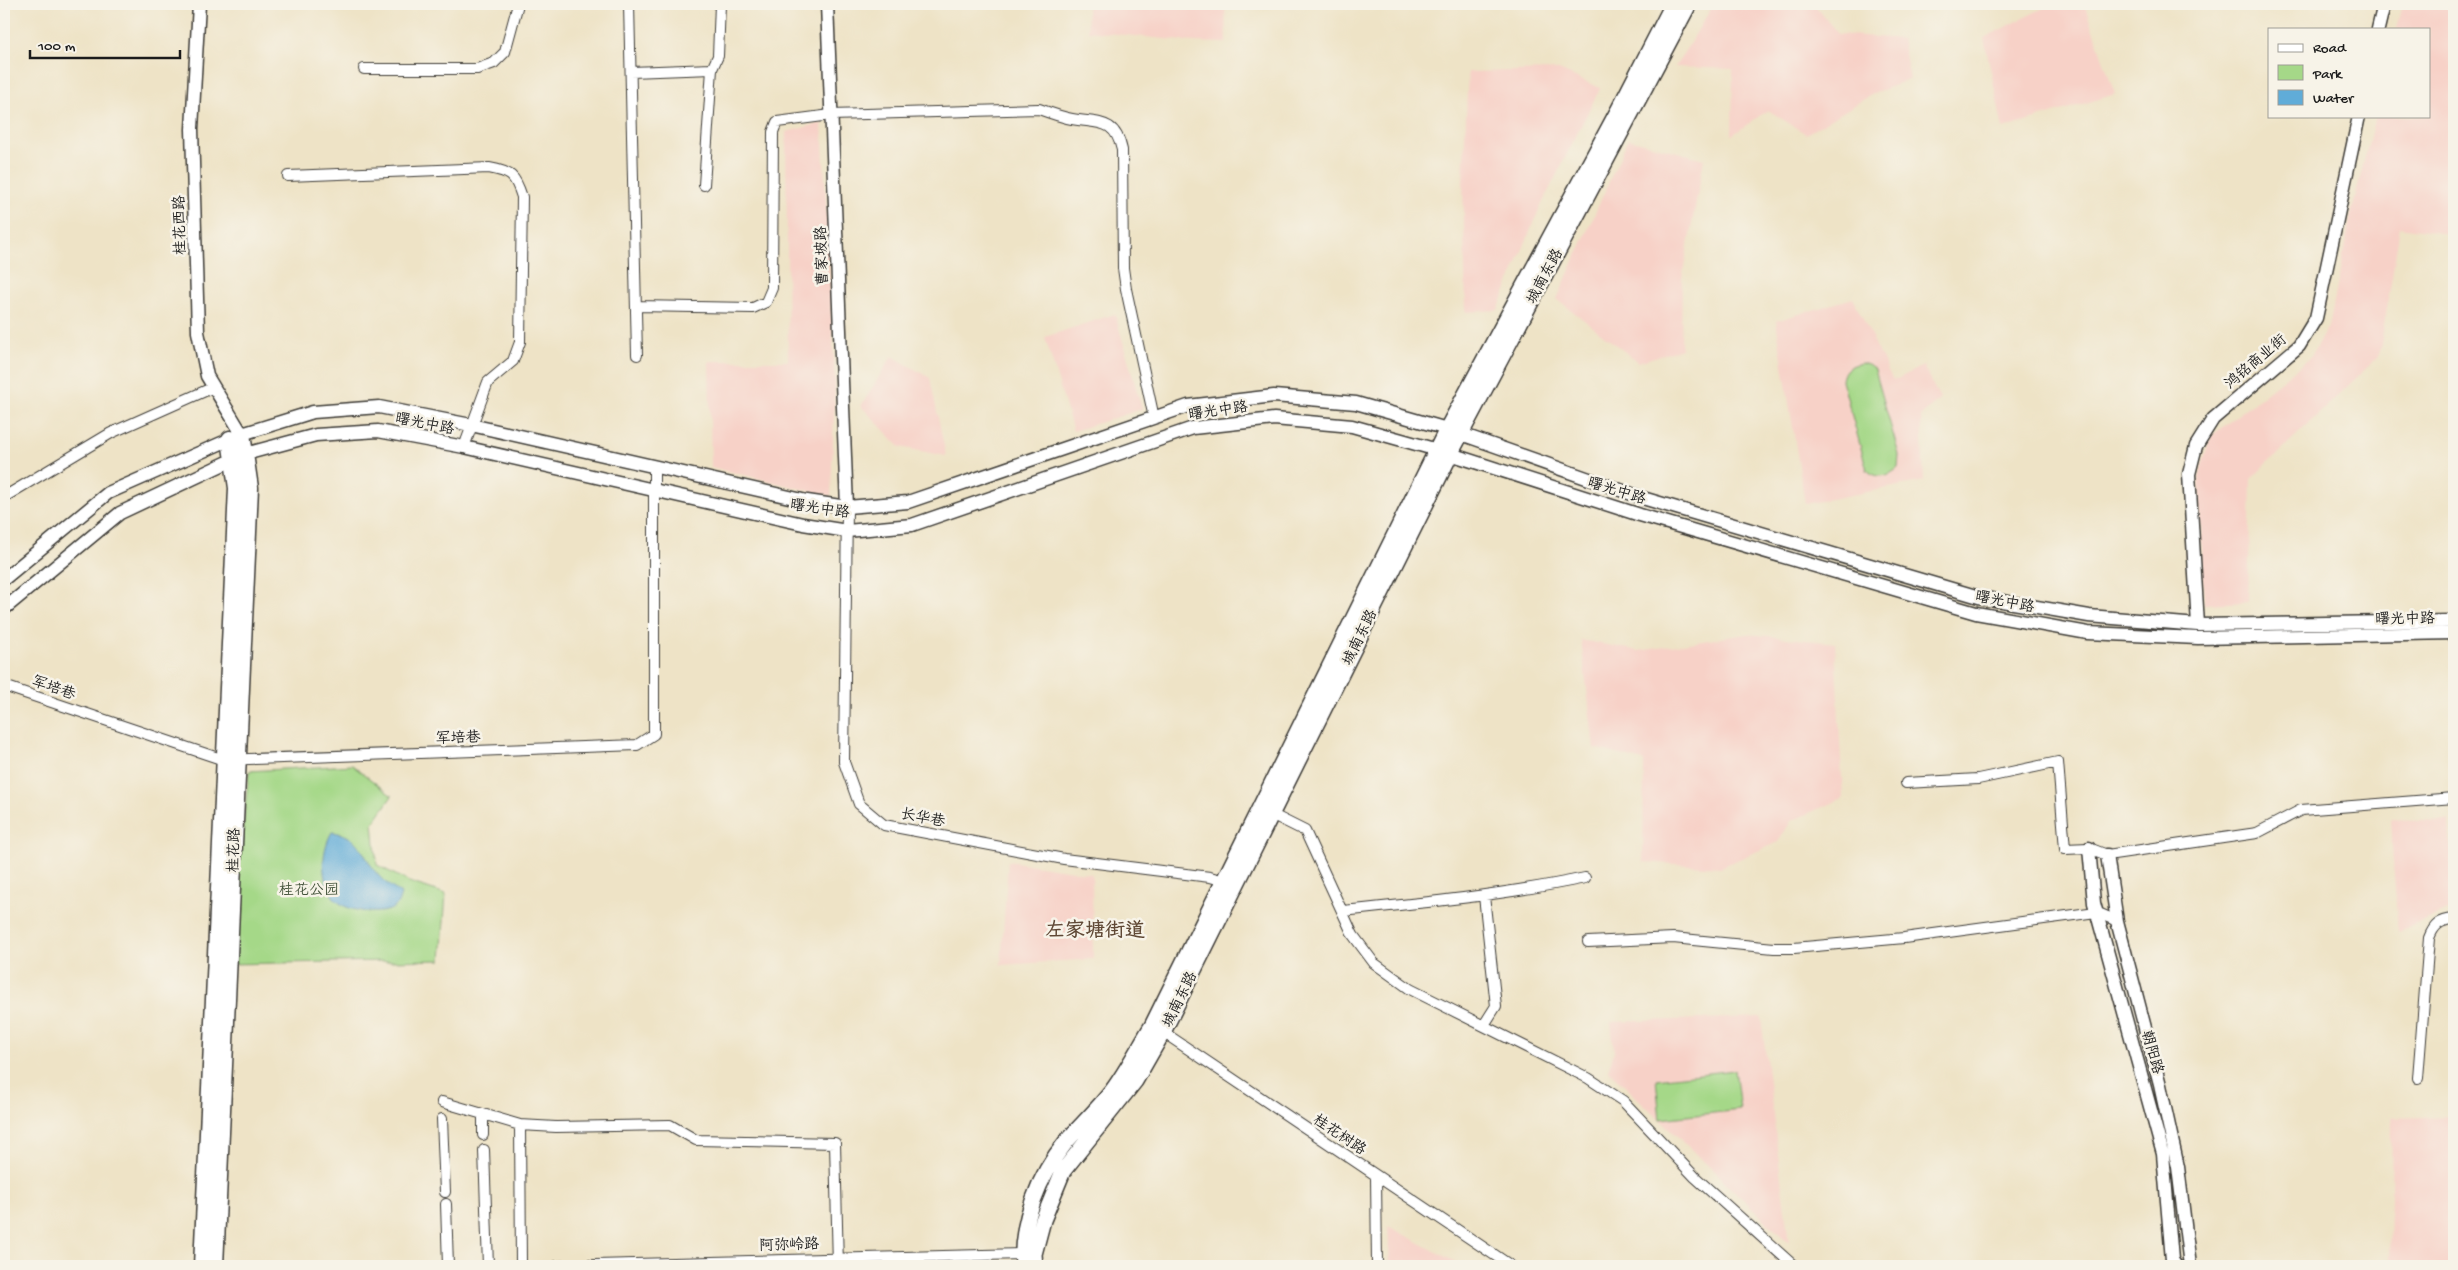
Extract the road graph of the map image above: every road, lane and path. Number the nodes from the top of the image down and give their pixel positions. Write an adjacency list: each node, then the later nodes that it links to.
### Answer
1 (199, 4): 19 (street, 桂花西路)
2 (518, 4): 10 (street)
3 (629, 4): 12 (street)
4 (720, 4): 11 (street)
5 (827, 4): 13 (street, 曹家坡路)
6 (1673, 4): 22 (main road, 城南东路)
7 (1689, 4): 22 (main road, 城南东路)
8 (2384, 4): 9 (street)
9 (2378, 28)
10 (364, 69)
11 (712, 69): 12 (street); 16 (street)
12 (631, 72): 17 (street)
13 (831, 115): 17 (street); 20 (street); 30 (street, 曹家坡路)
14 (2359, 118): 35 (street, 鸿铭商业街)
15 (288, 176): 21 (street)
16 (704, 185)
17 (636, 306): 18 (street)
18 (637, 355)
19 (214, 387): 23 (street, 桂花西路); 29 (street)
20 (1154, 418): 22 (street, 曙光中路); 30 (street, 曙光中路)
21 (472, 425): 23 (street, 曙光中路); 24 (street); 27 (street, 曙光中路)
22 (1454, 432): 25 (main road, 城南东路); 35 (street, 曙光中路)
23 (236, 436): 26 (main road, 桂花路); 32 (street, 曙光中路)
24 (464, 447): 26 (street, 曙光中路); 28 (street, 曙光中路)
25 (1444, 452): 31 (street, 曙光中路); 36 (street, 曙光中路); 41 (main road, 城南东路); 45 (main road, 城南东路)
26 (239, 457): 33 (street, 曙光中路); 38 (main road, 桂花路)
27 (654, 466): 28 (street, 军培巷); 30 (street, 曙光中路)
28 (654, 489): 31 (street, 曙光中路); 38 (street, 军培巷)
29 (4, 497)
30 (847, 508): 31 (street, 长华巷)
31 (846, 531): 45 (street, 长华巷)
32 (4, 579)
33 (4, 609)
34 (2454, 621): 35 (street, 曙光中路)
35 (2198, 625)
36 (2454, 633)
37 (4, 686): 38 (street, 军培巷)
38 (230, 761): 66 (main road, 桂花路); 67 (main road, 桂花路)
39 (1906, 783): 42 (street)
40 (2454, 798): 43 (street)
41 (1271, 814): 47 (street); 53 (main road, 城南东路)
42 (2089, 848): 43 (street); 48 (street, 朝阳路)
43 (2107, 854): 50 (street, 朝阳路)
44 (1584, 878): 46 (street)
45 (1224, 881): 53 (main road, 城南东路)
46 (1484, 896): 47 (street); 52 (street)
47 (1342, 911): 52 (street)
48 (2096, 912): 50 (street); 51 (street); 76 (street, 朝阳路)
49 (2454, 919): 54 (street)
50 (2117, 921): 77 (street, 朝阳路)
51 (1588, 942)
52 (1484, 1025): 75 (street)
53 (1158, 1029): 61 (street, 桂花树路); 64 (main road, 城南东路); 72 (main road, 城南东路)
54 (2418, 1078)
55 (442, 1102): 56 (street)
56 (483, 1114): 58 (street); 59 (street)
57 (442, 1119): 62 (street)
58 (520, 1125): 65 (street); 70 (street)
59 (483, 1136)
60 (484, 1150): 69 (street)
61 (1376, 1176): 73 (street); 74 (street, 桂花树路)
62 (446, 1192)
63 (446, 1204): 68 (street)
64 (1022, 1260): 65 (street, 阿弥岭路)
65 (838, 1262): 71 (street, 阿弥岭路)
66 (202, 1266)
67 (215, 1266)
68 (448, 1266)
69 (488, 1266)
70 (521, 1266)
71 (557, 1266)
72 (1035, 1266)
73 (1377, 1266)
74 (1511, 1266)
75 (1794, 1266)
76 (2176, 1266)
77 (2190, 1266)

